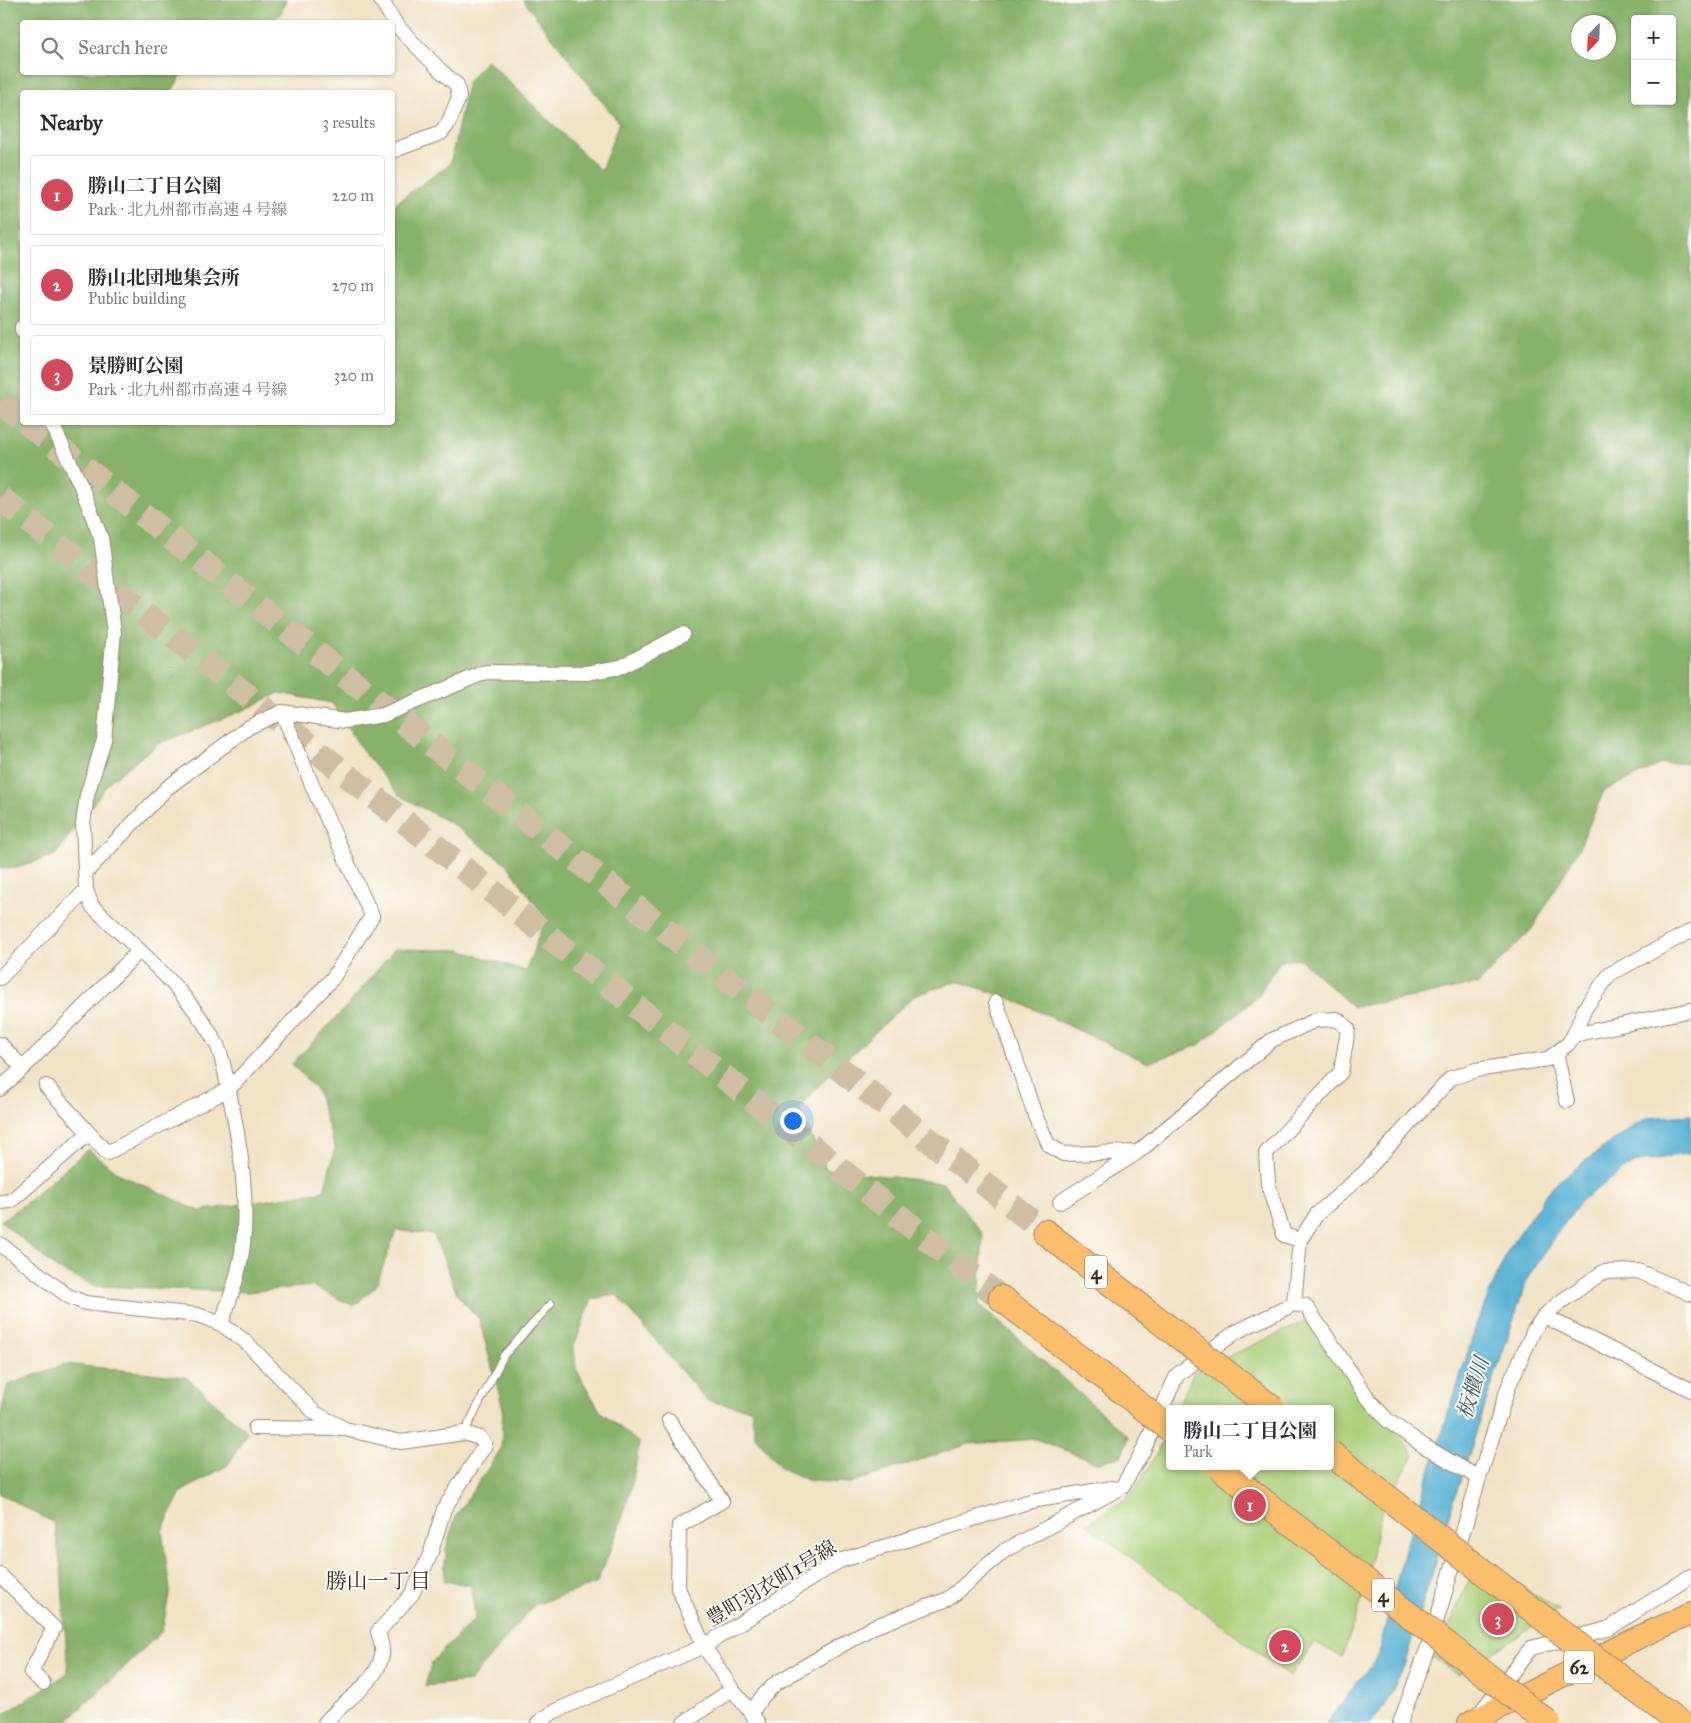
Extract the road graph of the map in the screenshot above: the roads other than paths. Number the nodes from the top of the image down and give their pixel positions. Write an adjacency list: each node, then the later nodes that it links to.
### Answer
1 (381, 0): 2 (street)
2 (393, 20)
3 (395, 23): 4 (street)
4 (395, 150)
5 (52, 425): 8 (street)
6 (683, 634): 7 (street)
7 (282, 712): 8 (street); 21 (street)
8 (85, 873): 9 (street)
9 (86, 890): 11 (street); 12 (street)
10 (1691, 931): 15 (street)
11 (139, 951): 18 (street); 21 (street)
12 (0, 978)
13 (996, 1002): 24 (street)
14 (1691, 1010): 15 (street)
15 (1574, 1035): 17 (street)
16 (0, 1044): 18 (street)
17 (1556, 1053): 22 (street); 28 (street)
18 (23, 1068): 20 (street)
19 (46, 1086): 23 (street)
20 (0, 1089)
21 (229, 1089): 23 (street); 35 (street)
22 (1567, 1101)
23 (89, 1133): 25 (street)
24 (1138, 1152): 26 (street); 28 (street)
25 (0, 1202)
26 (1060, 1202)
27 (1044, 1232): 37 (highway, 4, bridge)
28 (1300, 1240): 33 (street)
29 (0, 1244): 35 (street)
30 (1691, 1294): 34 (street)
31 (1002, 1298): 39 (highway, bridge)
32 (551, 1304): 42 (lane)
33 (1294, 1304): 45 (street); 46 (street)
34 (1544, 1316): 36 (street); 45 (street)
35 (221, 1324): 41 (street)
36 (1691, 1390)
37 (1268, 1405)
38 (669, 1420): 50 (street)
39 (1166, 1426)
40 (255, 1428): 41 (street)
41 (345, 1429): 42 (street)
42 (464, 1433): 56 (street)
43 (1334, 1456): 61 (highway, bridge)
44 (1223, 1470): 60 (highway, 4, bridge)
45 (1476, 1476): 59 (street)
46 (1122, 1487): 50 (street, 豊町羽衣町1号線); 54 (street)
47 (0, 1575): 51 (street)
48 (1691, 1576): 55 (street)
49 (1691, 1614): 55 (main road, 62)
50 (704, 1646): 52 (street); 53 (street, 豊町羽衣町1号線)
51 (43, 1683)
52 (732, 1689): 54 (street); 58 (street)
53 (556, 1718): 57 (street, 豊町羽衣町1号線)
54 (755, 1718)
55 (1471, 1722)
56 (325, 1723)
57 (538, 1723)
58 (684, 1723)
59 (1400, 1723)
60 (1548, 1723)
61 (1680, 1723)

